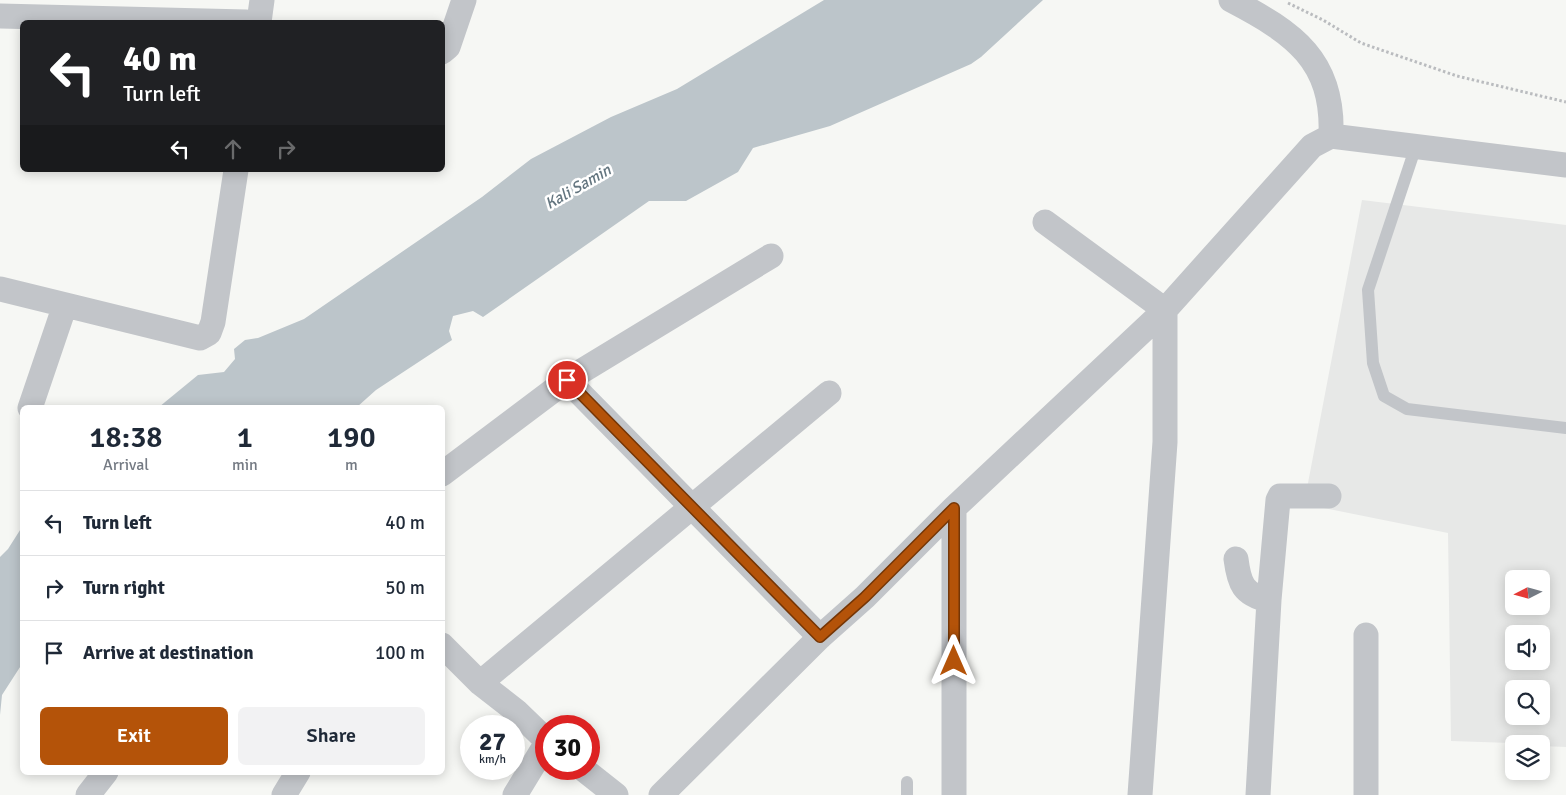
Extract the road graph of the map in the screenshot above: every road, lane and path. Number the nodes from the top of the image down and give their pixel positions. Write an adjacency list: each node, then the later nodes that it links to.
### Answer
1 (262, 0): 8 (street)
2 (464, 0): 9 (street)
3 (1231, 0): 11 (street)
4 (1283, 0): 10 (path)
5 (62, 8): 6 (street); 7 (street)
6 (0, 16)
7 (220, 20)
8 (259, 20)
9 (445, 50)
10 (1566, 102)
11 (1331, 136): 12 (street); 19 (street)
12 (1416, 146): 13 (street); 23 (lane)
13 (1566, 165)
14 (236, 172): 18 (street)
15 (1045, 222): 19 (street)
16 (771, 256): 20 (street)
17 (0, 289): 18 (street)
18 (65, 305): 22 (street)
19 (1165, 310): 27 (street); 47 (street)
20 (567, 380): 24 (street); 26 (street)
21 (829, 393): 26 (street)
22 (31, 405)
23 (1566, 428)
24 (445, 472)
25 (1329, 496): 29 (street)
26 (693, 506): 31 (street); 33 (street)
27 (954, 508): 31 (street); 46 (street)
28 (1236, 559): 29 (street)
29 (1269, 600): 48 (street)
30 (1366, 635): 49 (street)
31 (820, 637): 44 (street)
32 (445, 650): 33 (street)
33 (480, 683): 34 (street)
34 (535, 729)
35 (535, 762): 42 (street)
36 (104, 775): 40 (street)
37 (296, 775): 41 (street)
38 (597, 780): 43 (street)
39 (907, 782): 45 (lane)
40 (88, 795)
41 (284, 795)
42 (515, 795)
43 (616, 795)
44 (661, 795)
45 (907, 795)
46 (954, 795)
47 (1140, 795)
48 (1258, 795)
49 (1366, 795)

